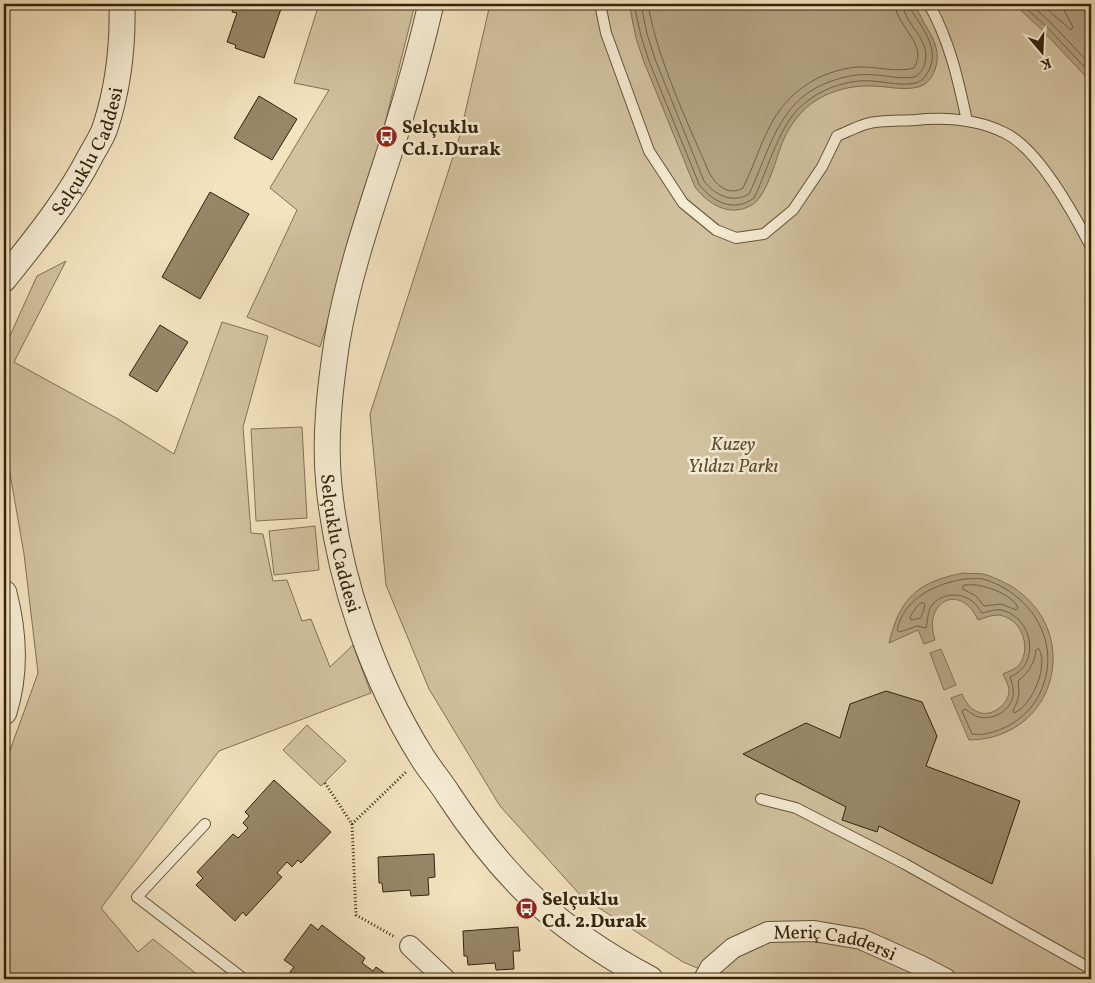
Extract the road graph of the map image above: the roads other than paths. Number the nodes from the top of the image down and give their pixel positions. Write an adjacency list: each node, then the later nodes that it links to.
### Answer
1 (122, 4): 7 (street, Selçuklu Caddesi)
2 (432, 4): 16 (street, Selçuklu Caddesi)
3 (600, 4): 5 (lane)
4 (929, 4): 5 (lane)
5 (967, 121): 6 (lane)
6 (1091, 247)
7 (4, 279)
8 (4, 593): 9 (street)
9 (4, 712)
10 (761, 799): 13 (lane)
11 (205, 824): 14 (lane)
12 (410, 946): 15 (street)
13 (1091, 969)
14 (244, 979)
15 (445, 979)
16 (650, 979)
17 (704, 979): 18 (street, Meriç Caddersi)
18 (946, 979)

